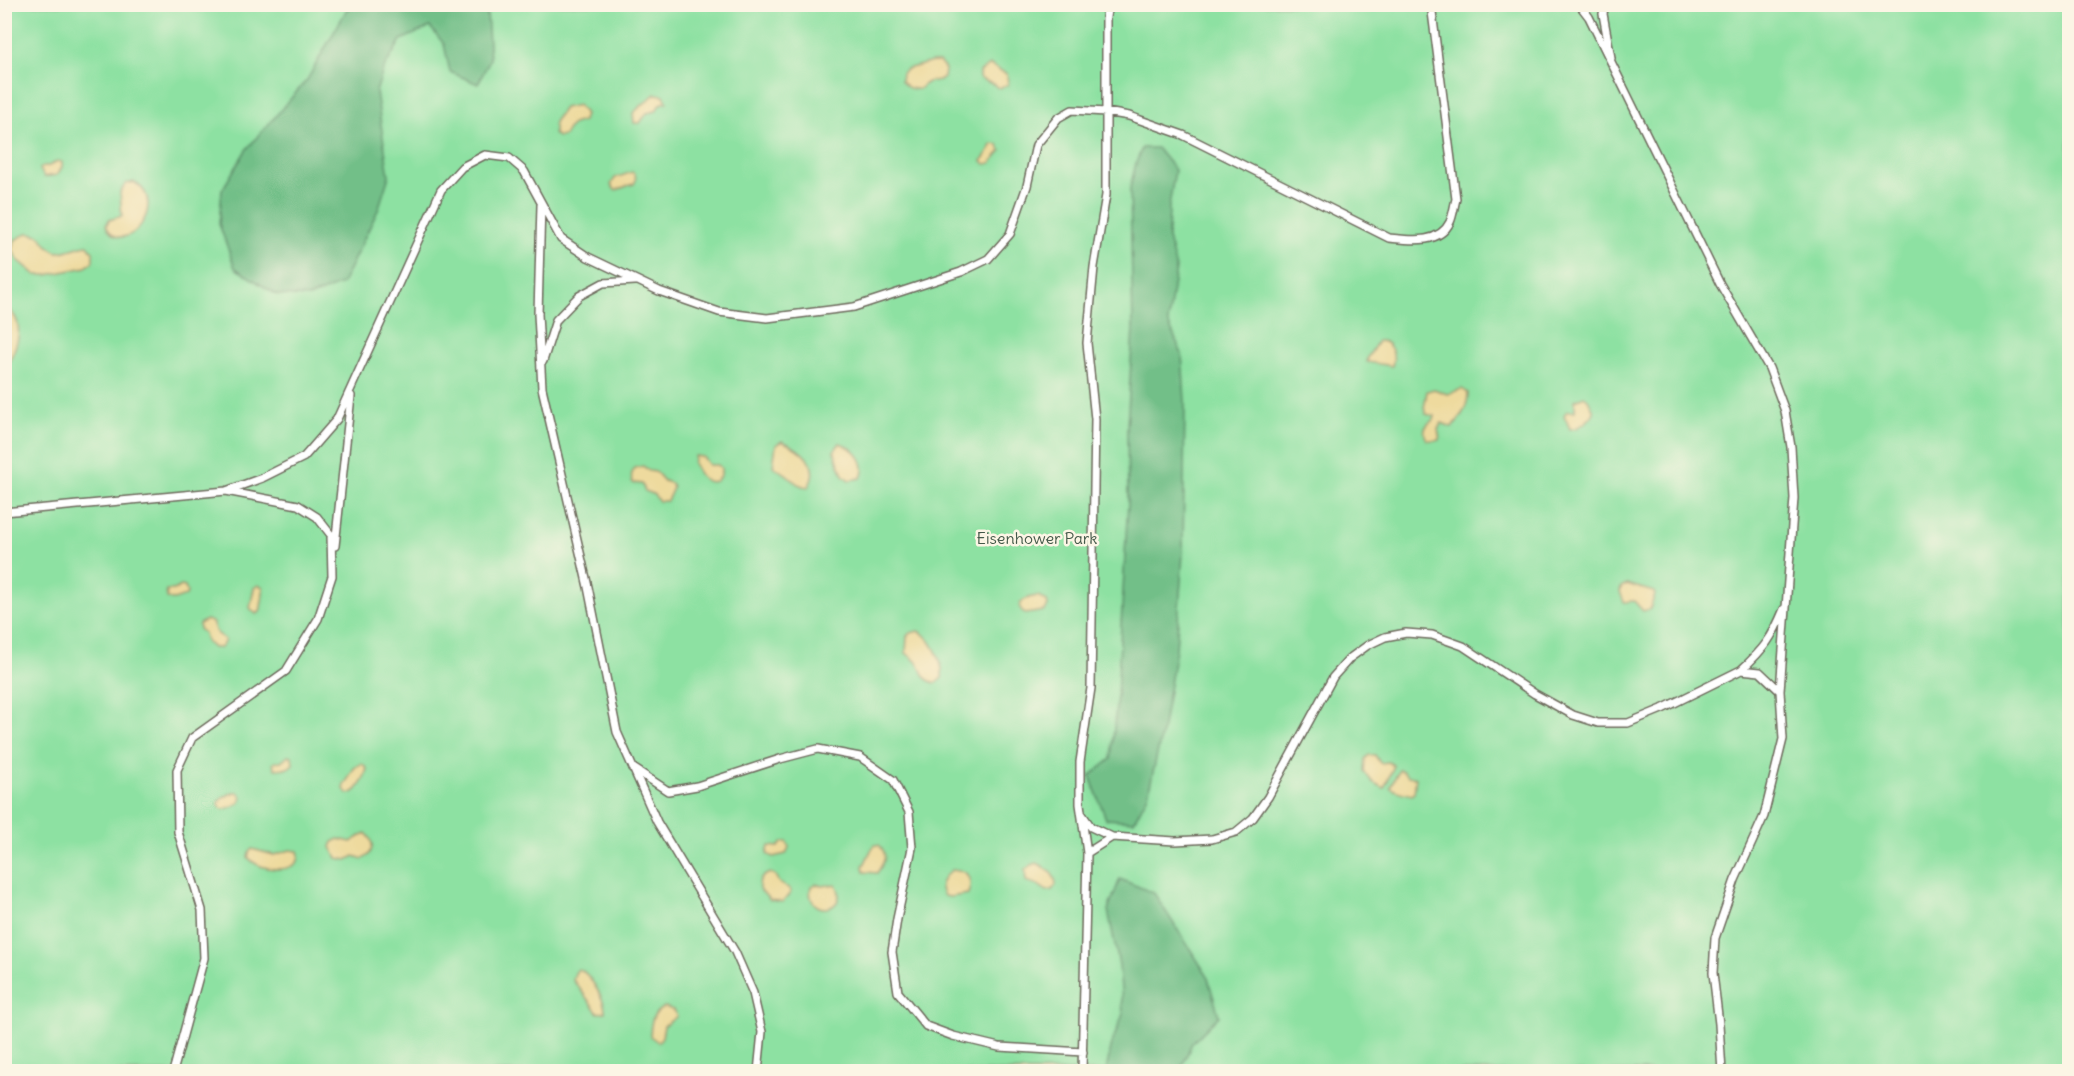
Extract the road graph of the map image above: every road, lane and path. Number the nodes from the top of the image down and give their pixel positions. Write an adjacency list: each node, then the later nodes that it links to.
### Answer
1 (1108, 4): 6 (lane)
2 (1431, 4): 6 (lane)
3 (1579, 4): 5 (lane)
4 (1605, 4): 5 (lane)
5 (1613, 67): 14 (lane)
6 (1106, 112): 8 (lane); 18 (lane)
7 (541, 205): 8 (lane); 9 (lane); 10 (lane)
8 (638, 281): 9 (lane)
9 (541, 367): 17 (lane)
10 (352, 387): 11 (lane); 13 (lane)
11 (226, 491): 12 (lane); 13 (lane)
12 (4, 512)
13 (332, 576): 22 (lane)
14 (1786, 604): 15 (lane); 16 (lane)
15 (1741, 670): 16 (lane); 19 (lane)
16 (1780, 691): 25 (lane)
17 (633, 768): 21 (lane); 23 (lane)
18 (1082, 814): 19 (lane); 20 (lane)
19 (1112, 837): 20 (lane)
20 (1088, 853): 21 (lane)
21 (1083, 1052): 24 (lane)
22 (172, 1071)
23 (758, 1071)
24 (1082, 1071)
25 (1722, 1071)

